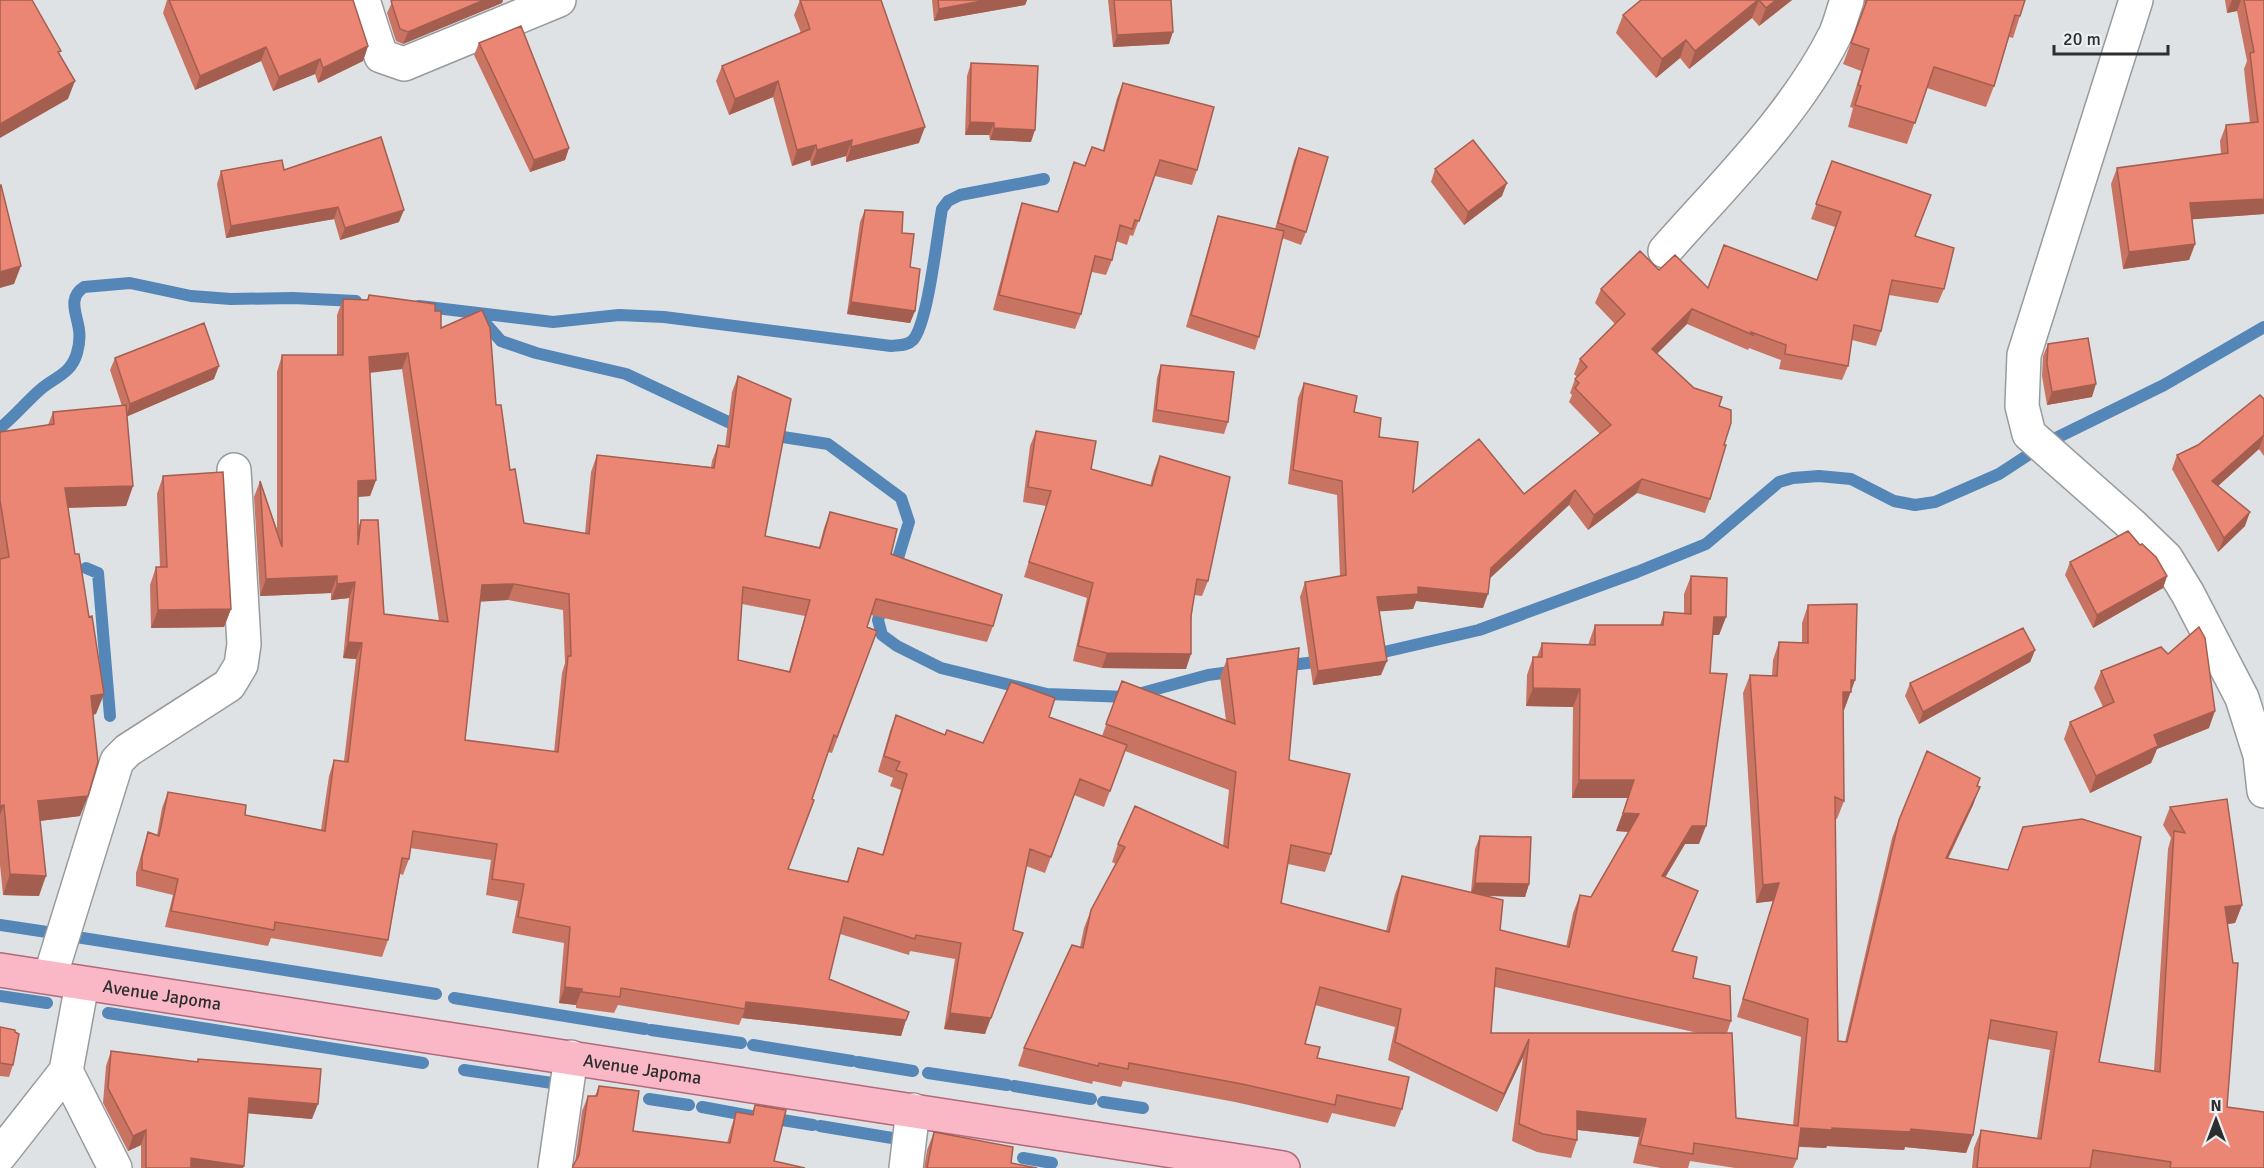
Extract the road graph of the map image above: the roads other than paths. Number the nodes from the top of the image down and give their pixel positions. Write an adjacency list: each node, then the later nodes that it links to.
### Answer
1 (363, 0): 2 (street)
2 (559, 0)
3 (1847, 0): 5 (street)
4 (2136, 0): 7 (street)
5 (1665, 251)
6 (234, 470): 9 (street)
7 (2264, 791)
8 (0, 970): 9 (main road, Avenue Japoma)
9 (51, 977): 10 (main road, Avenue Japoma)
10 (82, 984): 11 (main road, Avenue Japoma); 12 (street)
11 (571, 1057): 13 (main road, Avenue Japoma); 16 (street)
12 (66, 1071): 14 (street); 15 (street)
13 (913, 1110): 17 (street); 18 (main road, Avenue Japoma)
14 (0, 1155)
15 (115, 1168)
16 (555, 1168)
17 (906, 1168)
18 (1283, 1168)

